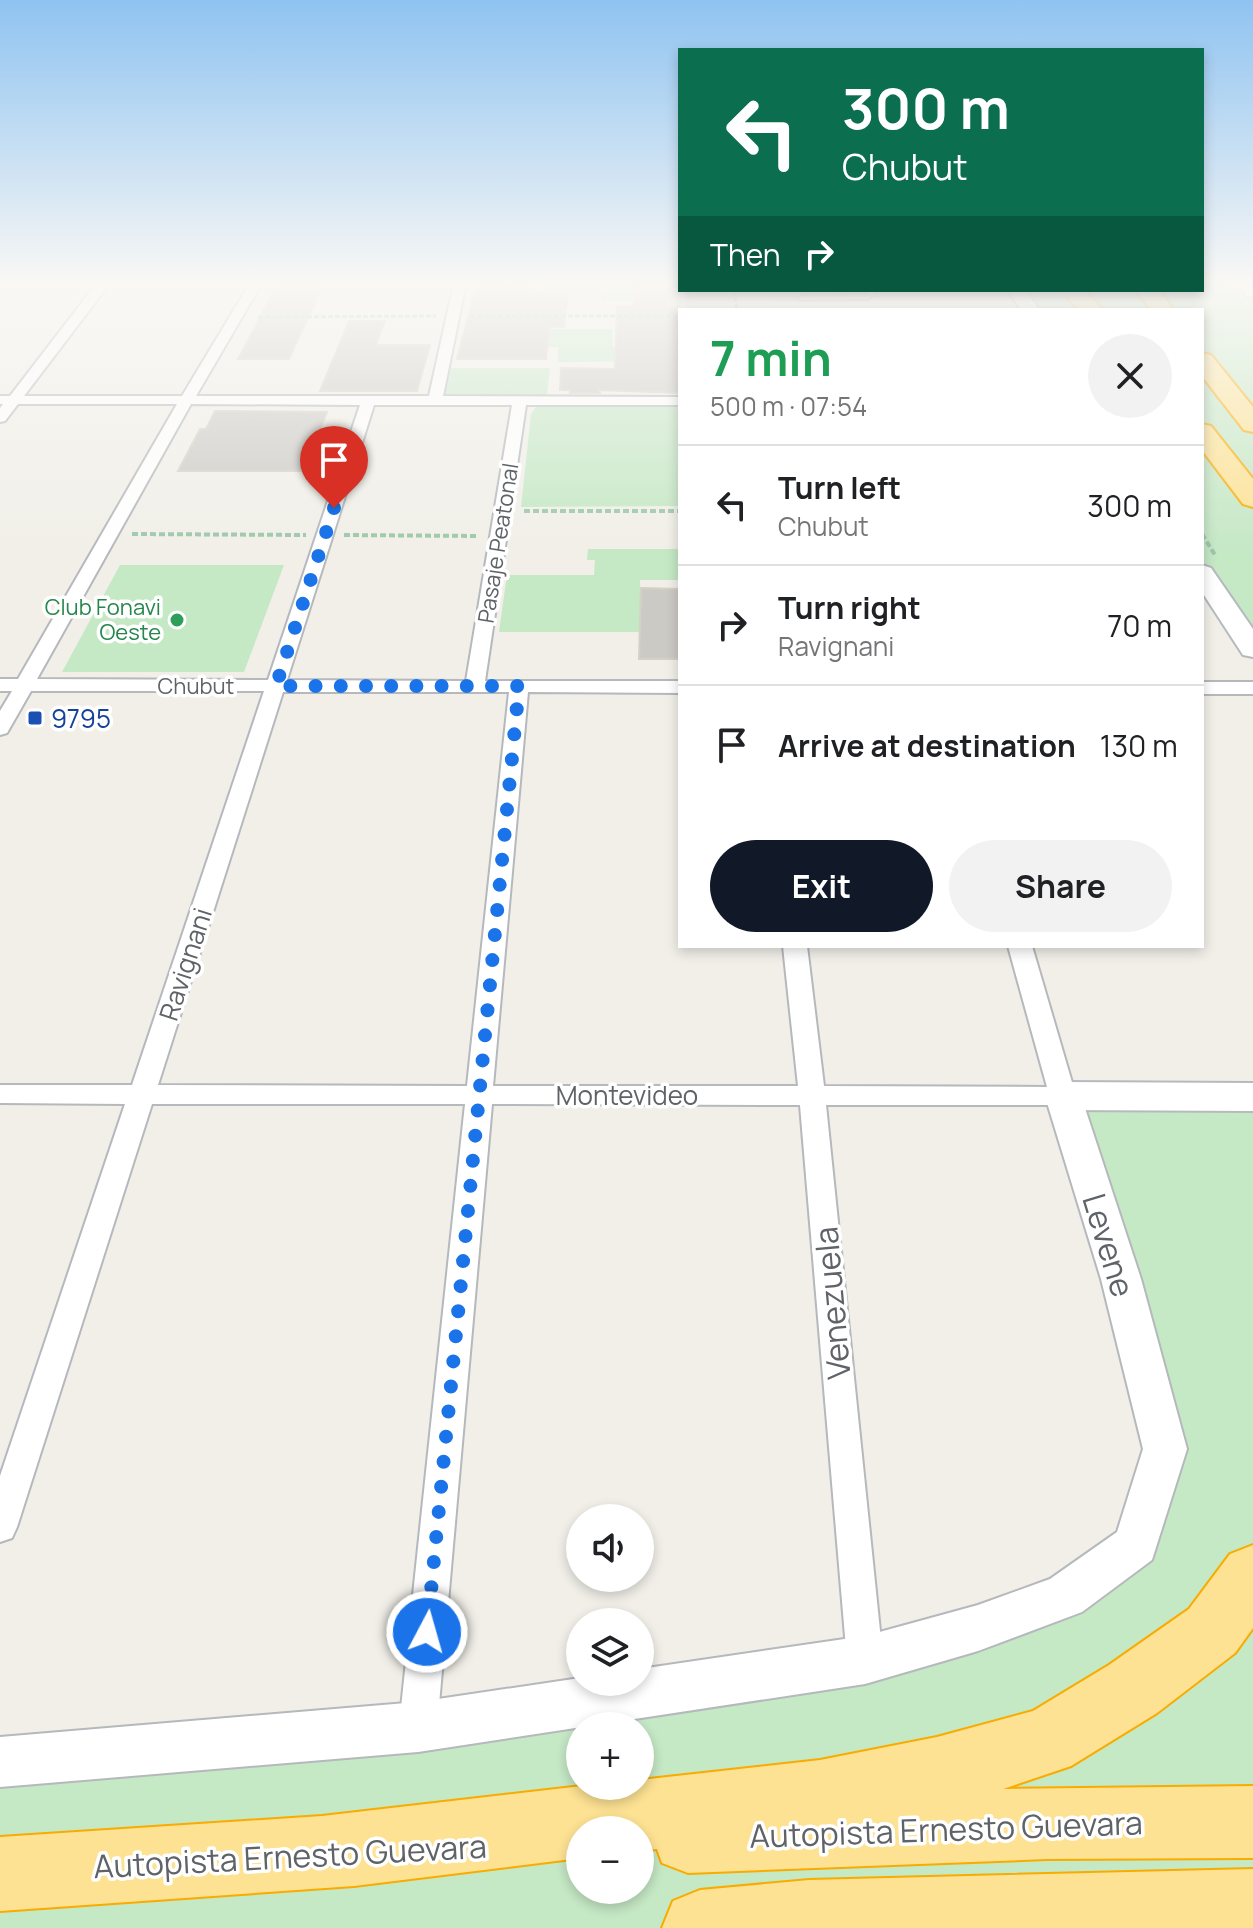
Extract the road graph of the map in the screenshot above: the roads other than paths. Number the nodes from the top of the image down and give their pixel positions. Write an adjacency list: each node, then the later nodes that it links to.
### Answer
1 (29, 373): 5 (street)
2 (204, 373): 6 (street)
3 (441, 373): 8 (street)
4 (1212, 373): 12 (highway)
5 (7, 400): 6 (street); 11 (street)
6 (189, 400): 7 (street); 18 (street)
7 (369, 400): 8 (street); 19 (street, Ravignani)
8 (435, 400): 9 (street)
9 (520, 400): 10 (street); 20 (street, Pasaje Peatonal)
10 (678, 401)
11 (0, 418)
12 (1253, 424)
13 (1204, 435): 14 (highway)
14 (1253, 498)
15 (1204, 576): 16 (main road)
16 (1253, 649)
17 (0, 685): 18 (street, Chubut)
18 (24, 685): 19 (street, Chubut); 25 (street)
19 (276, 686): 20 (street, Chubut); 29 (street, Ravignani)
20 (475, 686): 21 (street, Chubut)
21 (519, 686): 22 (street, Chubut); 30 (street)
22 (678, 687)
23 (1204, 688): 24 (street)
24 (1253, 688)
25 (0, 729)
26 (795, 948): 31 (street, Venezuela)
27 (1021, 948): 32 (street, Levene)
28 (0, 1094): 29 (street, Montevideo)
29 (143, 1094): 30 (street, Montevideo); 34 (street, Ravignani)
30 (479, 1095): 31 (street, Montevideo); 37 (street)
31 (812, 1095): 32 (street, Montevideo); 36 (street, Venezuela)
32 (1063, 1096): 33 (main road, Montevideo); 36 (street, Levene)
33 (1253, 1097)
34 (0, 1527)
35 (1253, 1575): 42 (highway)
36 (865, 1660): 37 (street)
37 (418, 1727): 38 (street)
38 (0, 1762)
39 (1253, 1822): 40 (highway, Autopista Ernesto Guevara)
40 (654, 1838)
41 (566, 1842): 42 (highway, Autopista Ernesto Guevara)
42 (325, 1851): 43 (highway, Autopista Ernesto Guevara)
43 (0, 1874)
44 (1253, 1906): 45 (highway)
45 (700, 1928)

